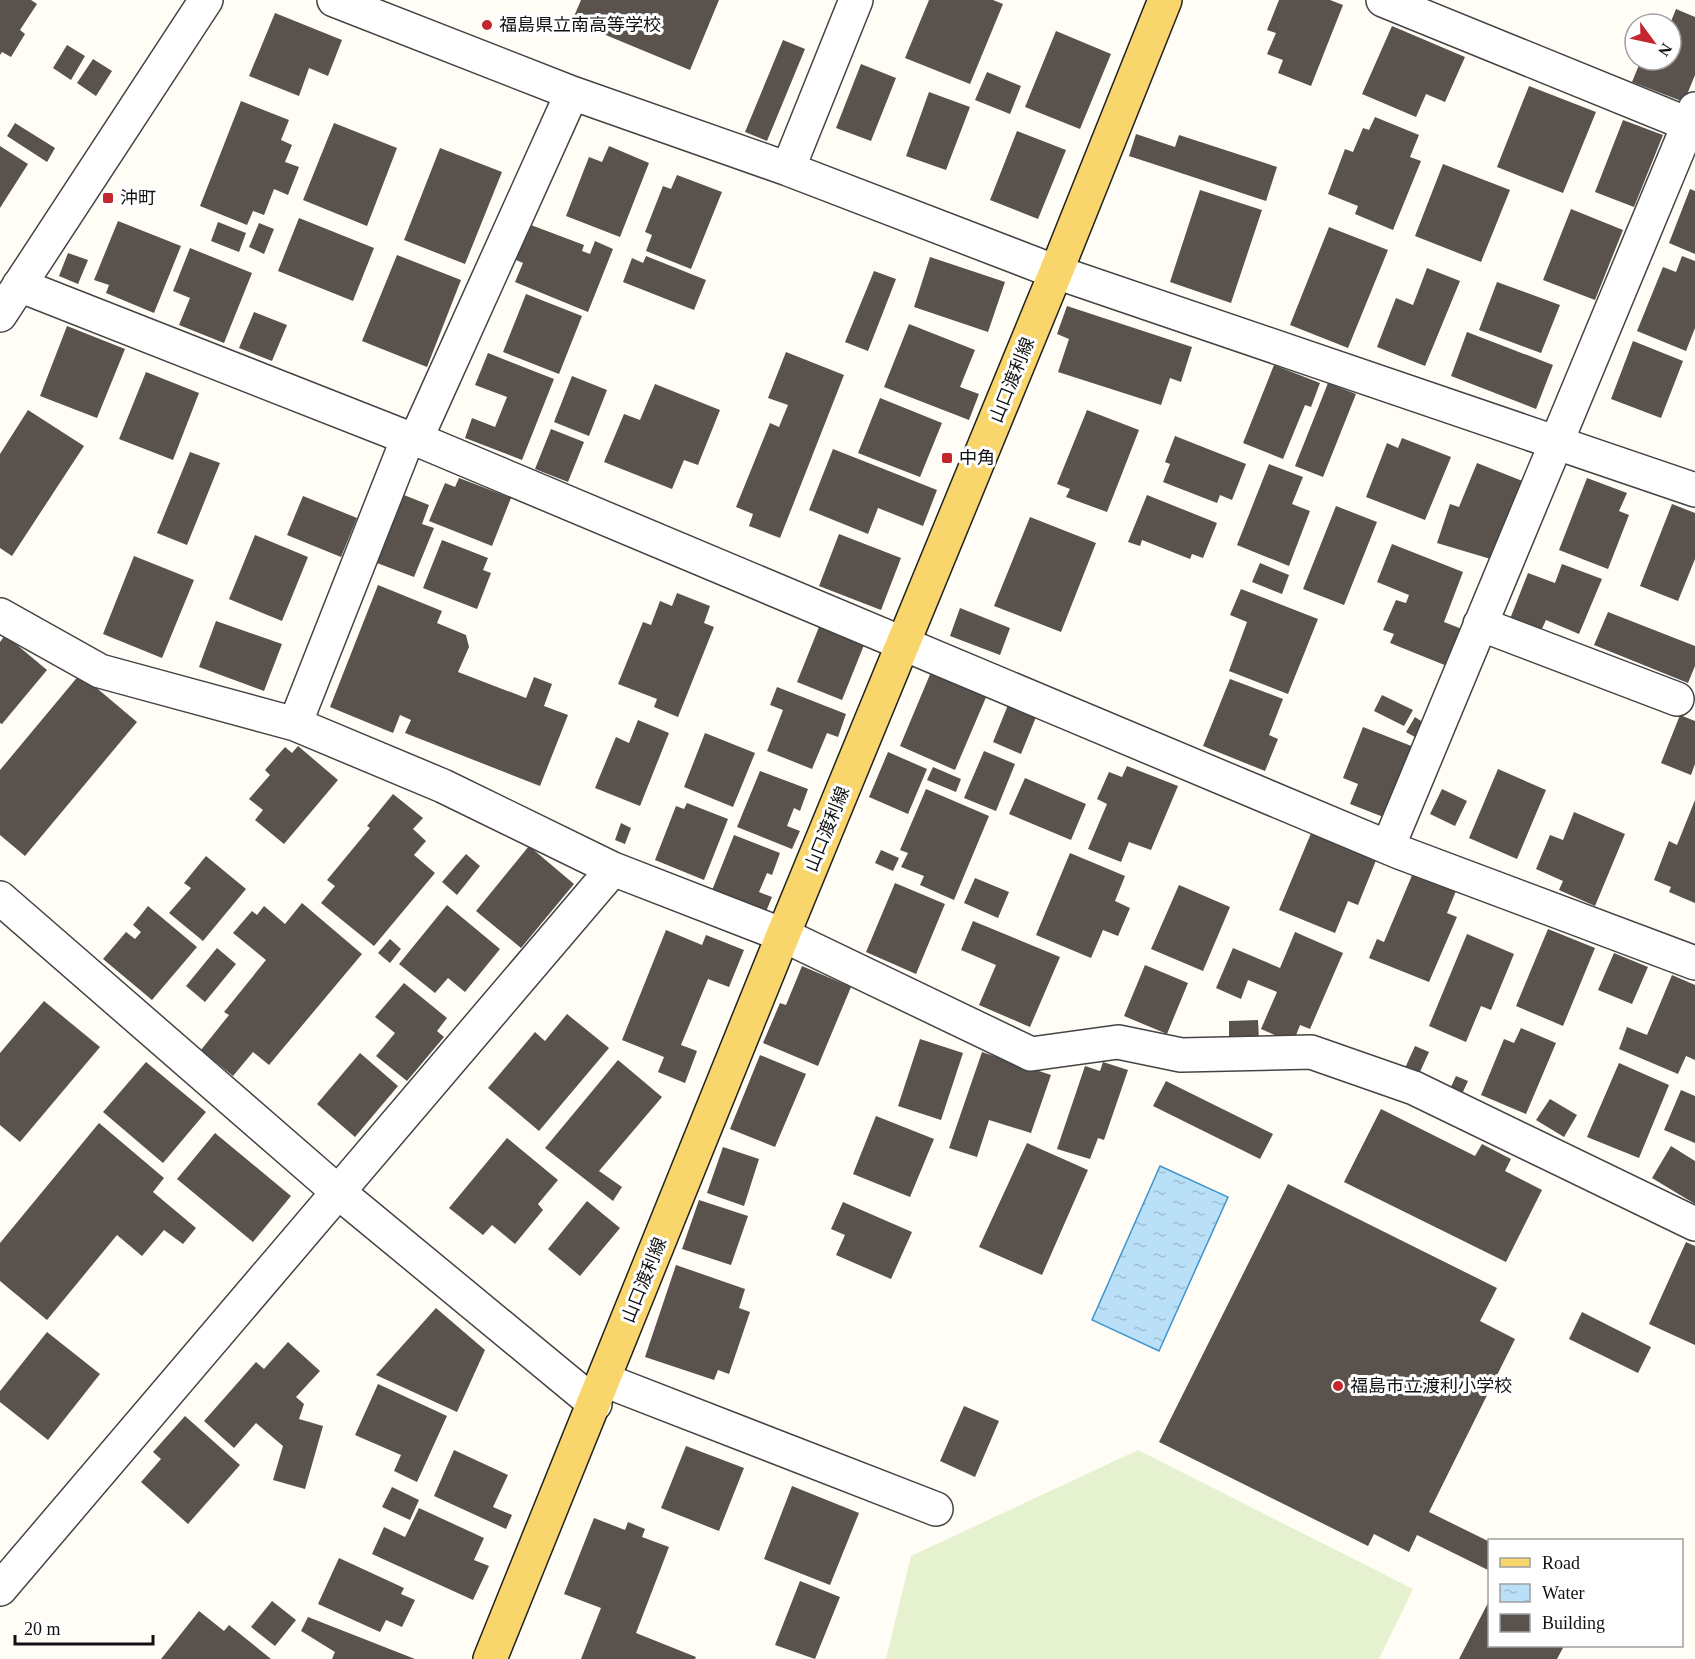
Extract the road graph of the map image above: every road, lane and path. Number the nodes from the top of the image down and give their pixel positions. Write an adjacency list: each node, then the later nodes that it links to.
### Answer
1 (206, 0): 10 (street)
2 (334, 0): 6 (street)
3 (855, 0): 8 (street)
4 (1165, 0): 9 (main road, 山口渡利線)
5 (1383, 0): 7 (street)
6 (572, 93): 8 (street); 12 (street)
7 (1693, 120): 13 (street)
8 (788, 169): 9 (street)
9 (1056, 272): 13 (street); 17 (main road, 山口渡利線)
10 (19, 285): 11 (street); 12 (street)
11 (0, 315)
12 (412, 439): 17 (street); 19 (street)
13 (1556, 442): 14 (street); 16 (street)
14 (1695, 490)
15 (0, 615): 19 (street)
16 (1480, 624): 18 (street); 20 (street)
17 (902, 644): 20 (street); 23 (main road, 山口渡利線)
18 (1677, 699)
19 (295, 724): 21 (street)
20 (1388, 847): 24 (street)
21 (613, 869): 23 (street); 25 (street)
22 (0, 898): 25 (street)
23 (783, 935): 26 (street); 27 (main road, 山口渡利線)
24 (1695, 963)
25 (337, 1191): 27 (street); 29 (street)
26 (1695, 1224)
27 (599, 1392): 28 (street); 30 (main road, 山口渡利線)
28 (936, 1509)
29 (0, 1590)
30 (490, 1659)

